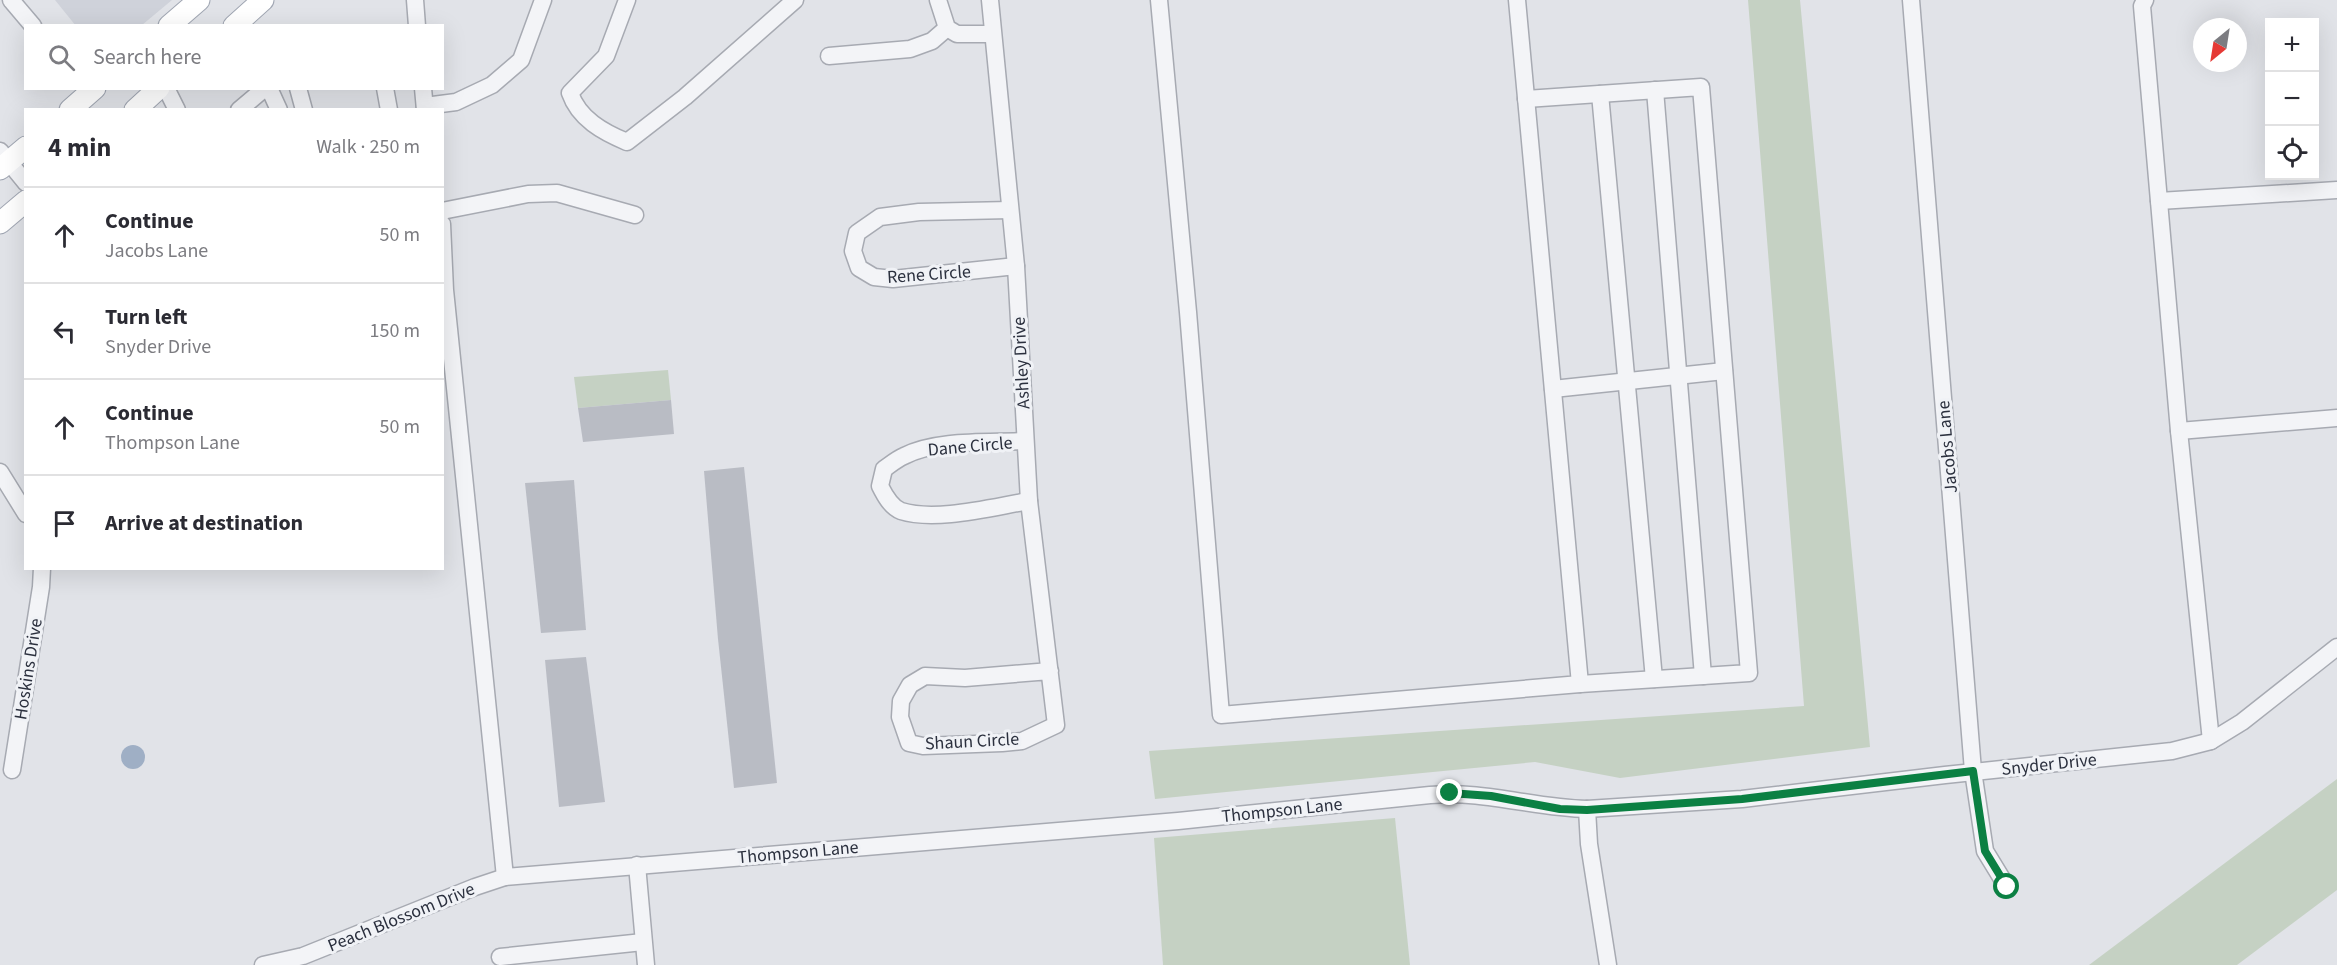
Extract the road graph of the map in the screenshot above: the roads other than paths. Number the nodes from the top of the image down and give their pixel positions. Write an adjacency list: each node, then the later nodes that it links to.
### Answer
1 (11, 0): 14 (street)
2 (199, 0): 15 (main road)
3 (263, 0): 16 (main road)
4 (415, 0): 17 (street)
5 (543, 0): 39 (street)
6 (627, 0): 7 (street)
7 (795, 0)
8 (938, 0): 18 (street)
9 (990, 0): 19 (street, Ashley Drive)
10 (1159, 0): 67 (street)
11 (1517, 0): 31 (street)
12 (1911, 0): 71 (street, Jacobs Lane)
13 (2145, 0): 44 (street)
14 (31, 24)
15 (171, 24)
16 (236, 24)
17 (417, 24)
18 (947, 28): 19 (street); 20 (street)
19 (992, 34): 46 (street, Ashley Drive)
20 (829, 56)
21 (92, 90): 32 (main road)
22 (157, 90): 33 (main road)
23 (167, 90): 34 (street)
24 (264, 90): 35 (street)
25 (268, 90): 36 (street)
26 (299, 90): 37 (street)
27 (385, 90): 38 (street)
28 (423, 90): 39 (street)
29 (1655, 90): 30 (street); 52 (street); 53 (street)
30 (1600, 94): 31 (street); 54 (street)
31 (1526, 99): 55 (street)
32 (72, 108)
33 (137, 108)
34 (176, 108)
35 (242, 108)
36 (278, 108)
37 (303, 108)
38 (389, 108)
39 (425, 108)
40 (24, 148): 41 (main road)
41 (3, 161): 42 (street)
42 (24, 181)
43 (2337, 190): 44 (street)
44 (2159, 201): 57 (street)
45 (24, 203): 49 (main road)
46 (1010, 210): 50 (street, Ashley Drive); 50 (street, Rene Circle)
47 (444, 211): 48 (street)
48 (635, 215)
49 (0, 223)
50 (1016, 266): 58 (street, Ashley Drive)
51 (444, 268): 74 (street)
52 (1724, 371): 53 (street); 65 (street)
53 (1678, 377): 54 (street); 65 (street)
54 (1625, 382): 55 (street); 66 (street)
55 (1553, 389): 67 (street)
56 (2337, 418): 57 (street)
57 (2179, 431): 69 (street)
58 (1025, 441): 60 (street, Ashley Drive); 60 (street, Dane Circle)
59 (1, 476): 61 (street)
60 (1029, 501): 64 (street, Ashley Drive)
61 (24, 510)
62 (42, 570): 70 (street, Hoskins Drive)
63 (2337, 647): 69 (street, Snyder Drive)
64 (1050, 671): 68 (street, Ashley Drive); 68 (street, Shaun Circle)
65 (1703, 676): 66 (street)
66 (1654, 679): 67 (street)
67 (1580, 684)
68 (1056, 726)
69 (2211, 741): 71 (street, Snyder Drive)
70 (12, 770)
71 (1973, 771): 72 (street, Snyder Drive); 75 (street, Jacobs Lane)
72 (1587, 810): 73 (street, Thompson Lane); 80 (street)
73 (637, 865): 74 (street, Thompson Lane); 76 (street)
74 (505, 877): 78 (street, Peach Blossom Drive)
75 (2007, 887)
76 (643, 942): 77 (street); 79 (street)
77 (500, 957)
78 (263, 965)
79 (646, 965)
80 (1608, 965)

